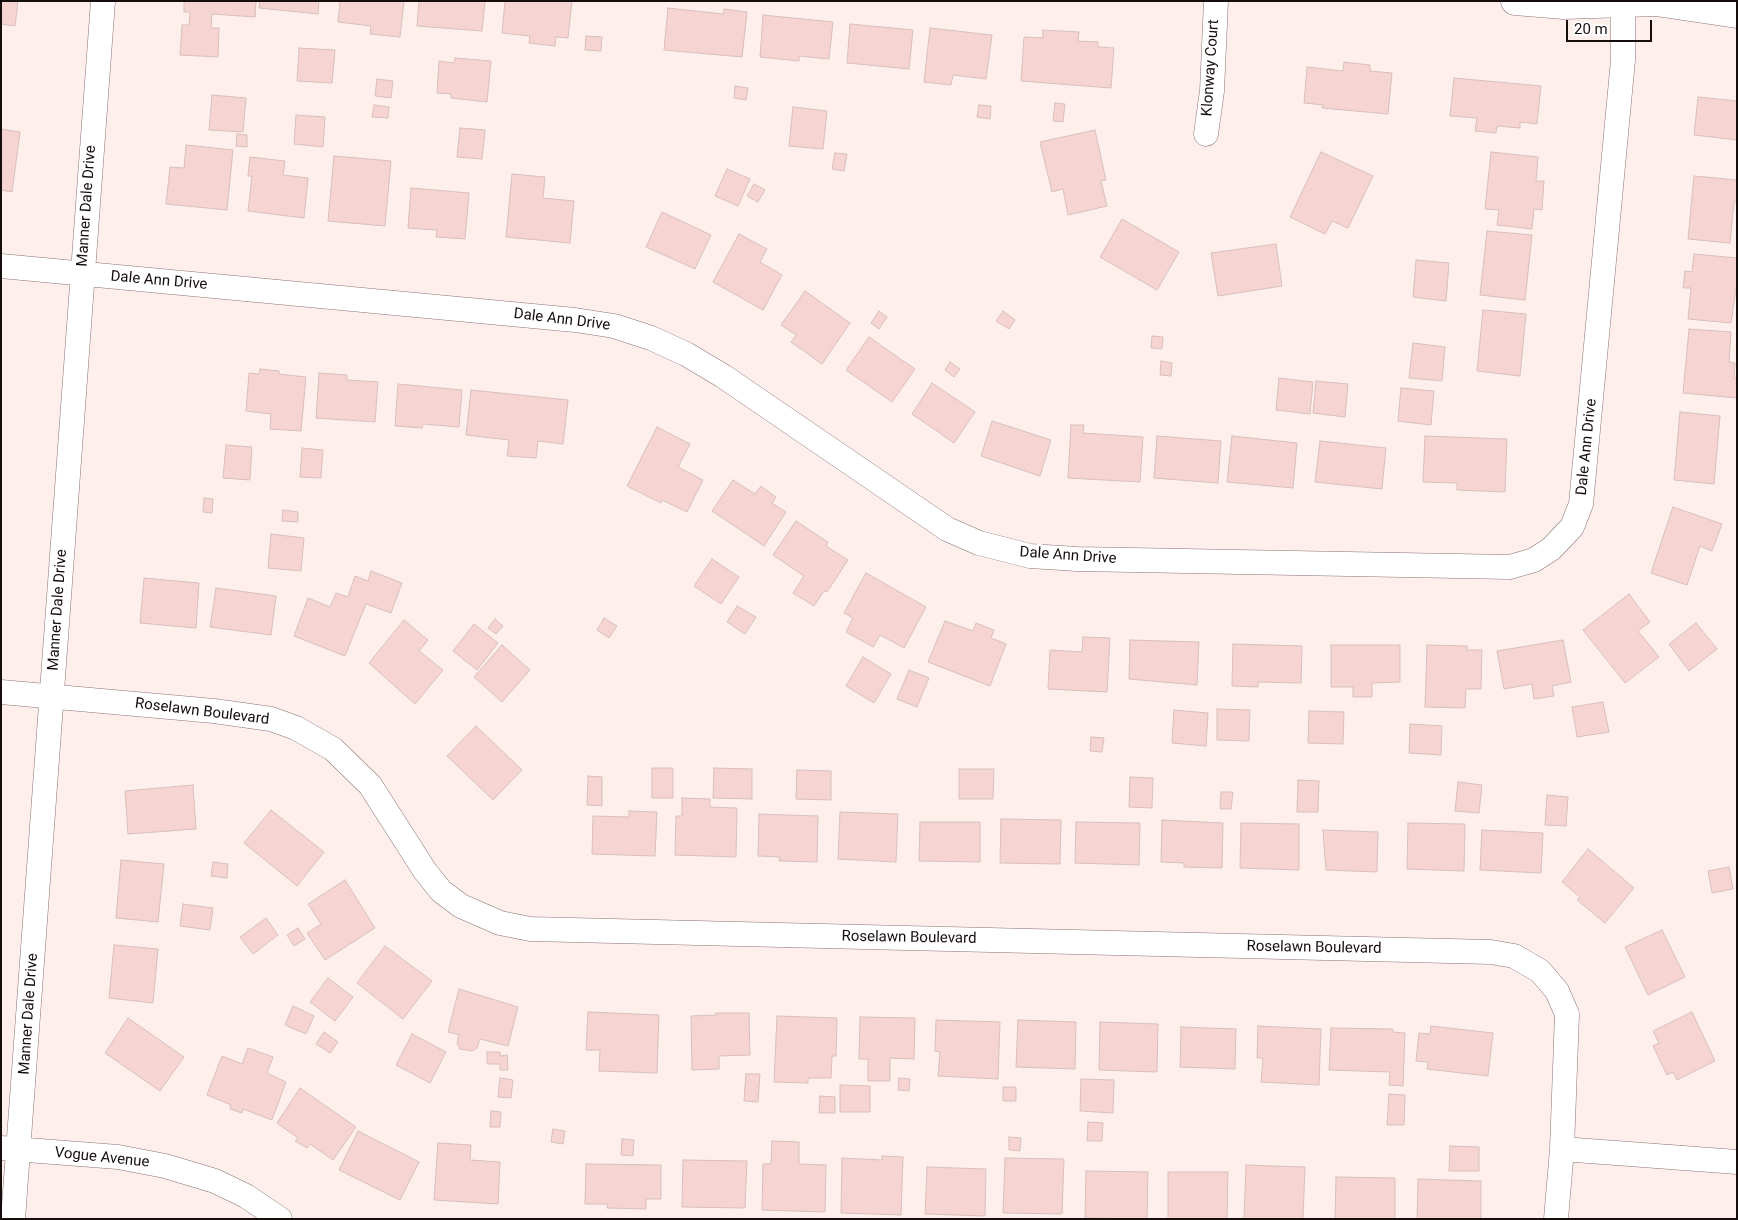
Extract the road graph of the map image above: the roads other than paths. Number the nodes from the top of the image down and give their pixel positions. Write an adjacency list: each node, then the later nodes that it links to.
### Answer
1 (103, 1): 9 (street, Manner Dale Drive)
2 (1216, 1): 7 (street, Klonway Court)
3 (1515, 1): 5 (street)
4 (1701, 4): 5 (street); 6 (street)
5 (1623, 5): 9 (street, Dale Ann Drive)
6 (1737, 14)
7 (1206, 134)
8 (1, 266): 9 (street, Dale Ann Drive)
9 (82, 274): 11 (street, Manner Dale Drive)
10 (1, 692): 11 (street, Roselawn Boulevard)
11 (52, 696): 12 (street, Manner Dale Drive); 13 (street, Roselawn Boulevard)
12 (10, 1149): 15 (street, Manner Dale Drive); 16 (street, Vogue Avenue)
13 (1562, 1149): 14 (street); 17 (street)
14 (1737, 1162)
15 (13, 1219)
16 (280, 1219)
17 (1556, 1219)

